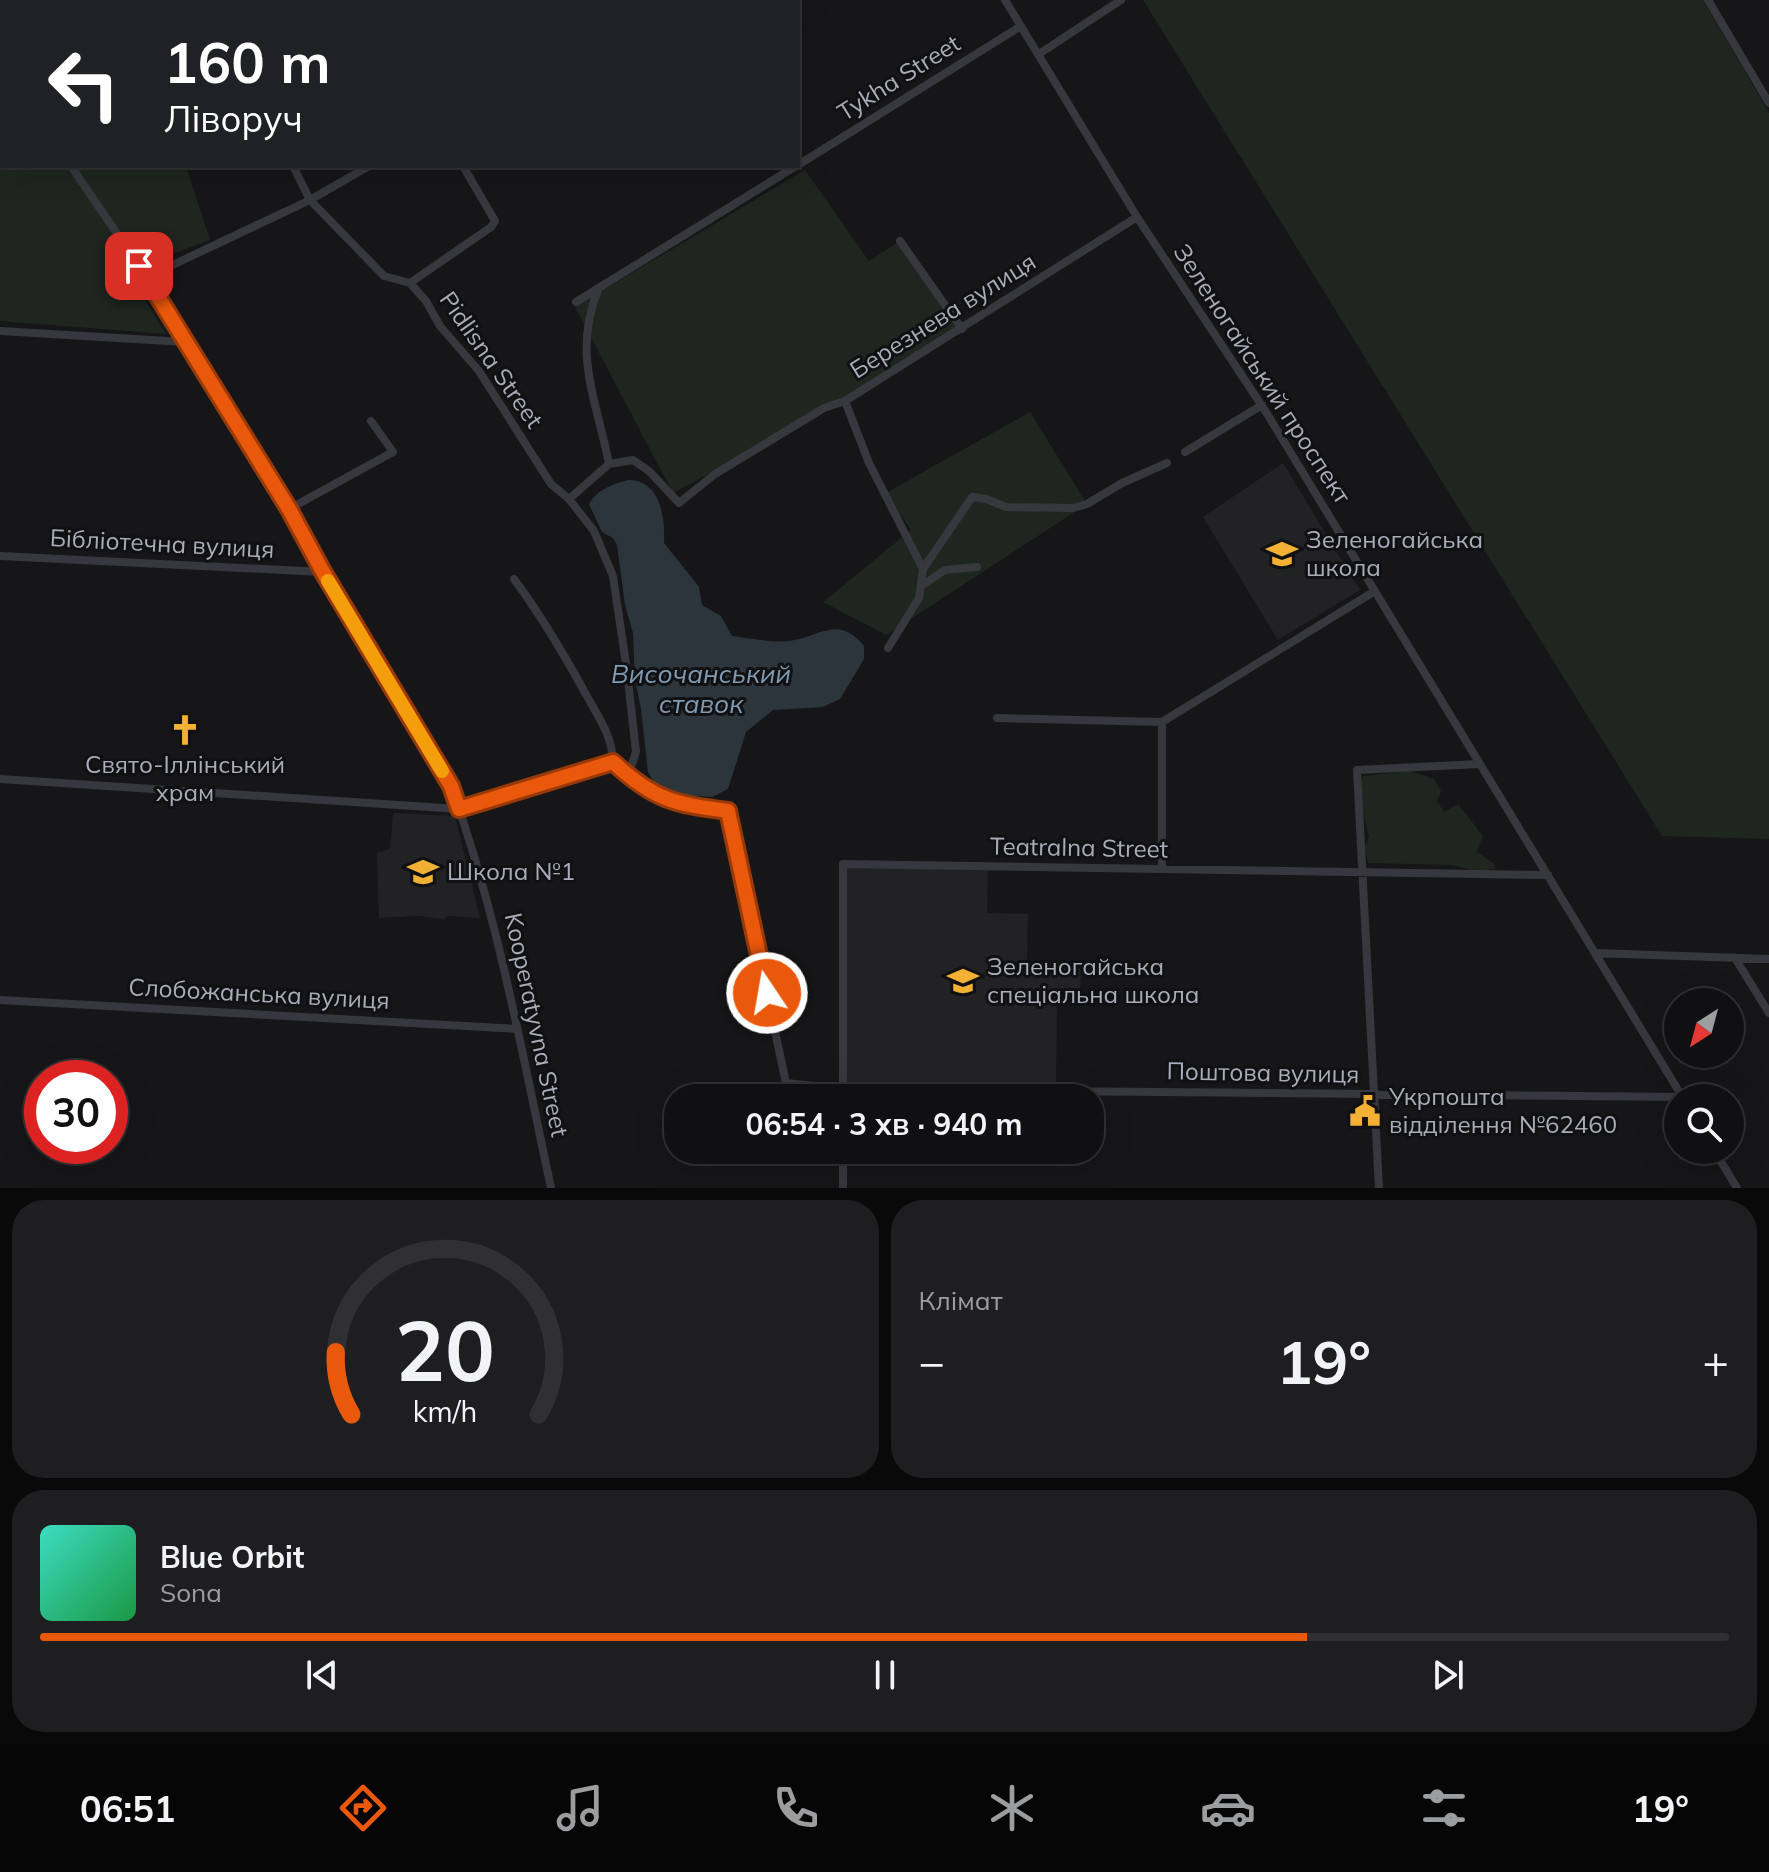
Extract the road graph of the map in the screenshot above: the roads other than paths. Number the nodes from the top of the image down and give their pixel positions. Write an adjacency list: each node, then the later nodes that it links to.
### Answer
1 (1005, 0): 4 (street, Зеленогайський проспект)
2 (1121, 0): 5 (street)
3 (1708, 0): 6 (street)
4 (1021, 26): 5 (street, Зеленогайський проспект); 7 (street, Tykha Street)
5 (1039, 54): 14 (street, Зеленогайський проспект)
6 (1769, 103)
7 (800, 163)
8 (72, 168): 16 (street, Kooperatyvna Street)
9 (294, 168): 13 (street, Pidlisna Street)
10 (366, 168): 13 (street)
11 (464, 168): 17 (street)
12 (792, 168): 18 (street, Tykha Street)
13 (310, 200): 16 (street); 17 (street, Pidlisna Street)
14 (1137, 217): 20 (street, Березнева вулиця); 24 (street, Зеленогайський проспект)
15 (900, 241): 20 (street)
16 (145, 278): 22 (street, Kooperatyvna Street)
17 (410, 283): 29 (street, Pidlisna Street)
18 (598, 289): 19 (street, Tykha Street); 28 (street)
19 (576, 302)
20 (962, 329): 23 (street, Березнева вулиця)
21 (0, 331): 22 (street)
22 (185, 342): 30 (street, Kooperatyvna Street)
23 (845, 401): 28 (street); 33 (street, Березнева вулиця)
24 (1262, 405): 26 (street); 37 (street, Зеленогайський проспект)
25 (371, 421): 30 (street)
26 (1185, 452)
27 (1167, 463): 33 (street)
28 (609, 464): 29 (street)
29 (569, 499): 43 (street, Pidlisna Street)
30 (289, 509): 34 (street, Kooperatyvna Street)
31 (0, 556): 34 (street, Бібліотечна вулиця)
32 (977, 567): 36 (street)
33 (923, 569): 36 (street)
34 (323, 572): 45 (street, Kooperatyvna Street)
35 (514, 579): 41 (street)
36 (921, 586): 38 (street)
37 (1375, 591): 40 (street); 42 (street, Зеленогайський проспект)
38 (888, 648)
39 (997, 718): 40 (street)
40 (1162, 722): 46 (street)
41 (613, 762): 43 (street); 45 (street)
42 (1480, 764): 47 (street); 48 (street, Зеленогайський проспект)
43 (628, 776): 55 (street, Поштова вулиця)
44 (0, 779): 45 (street)
45 (459, 809): 54 (street, Kooperatyvna Street)
46 (1162, 869): 47 (street, Teatralna Street); 56 (street, Teatralna Street)
47 (1363, 872): 48 (street, Teatralna Street); 59 (street)
48 (1548, 875): 49 (street, Зеленогайський проспект)
49 (1595, 953): 50 (street); 57 (street, Зеленогайський проспект)
50 (1735, 958): 51 (street); 53 (street)
51 (1769, 959)
52 (0, 1000): 54 (street, Слобожанська вулиця)
53 (1769, 1013)
54 (517, 1029): 63 (street, Kooperatyvna Street)
55 (792, 1084)
56 (843, 1084)
57 (1675, 1084)
58 (1104, 1093): 59 (street, Поштова вулиця)
59 (1374, 1094): 60 (street, Поштова вулиця); 65 (street)
60 (1664, 1098)
61 (843, 1164): 64 (street)
62 (1722, 1164): 66 (street)
63 (551, 1188)
64 (843, 1188)
65 (1379, 1188)
66 (1737, 1188)

